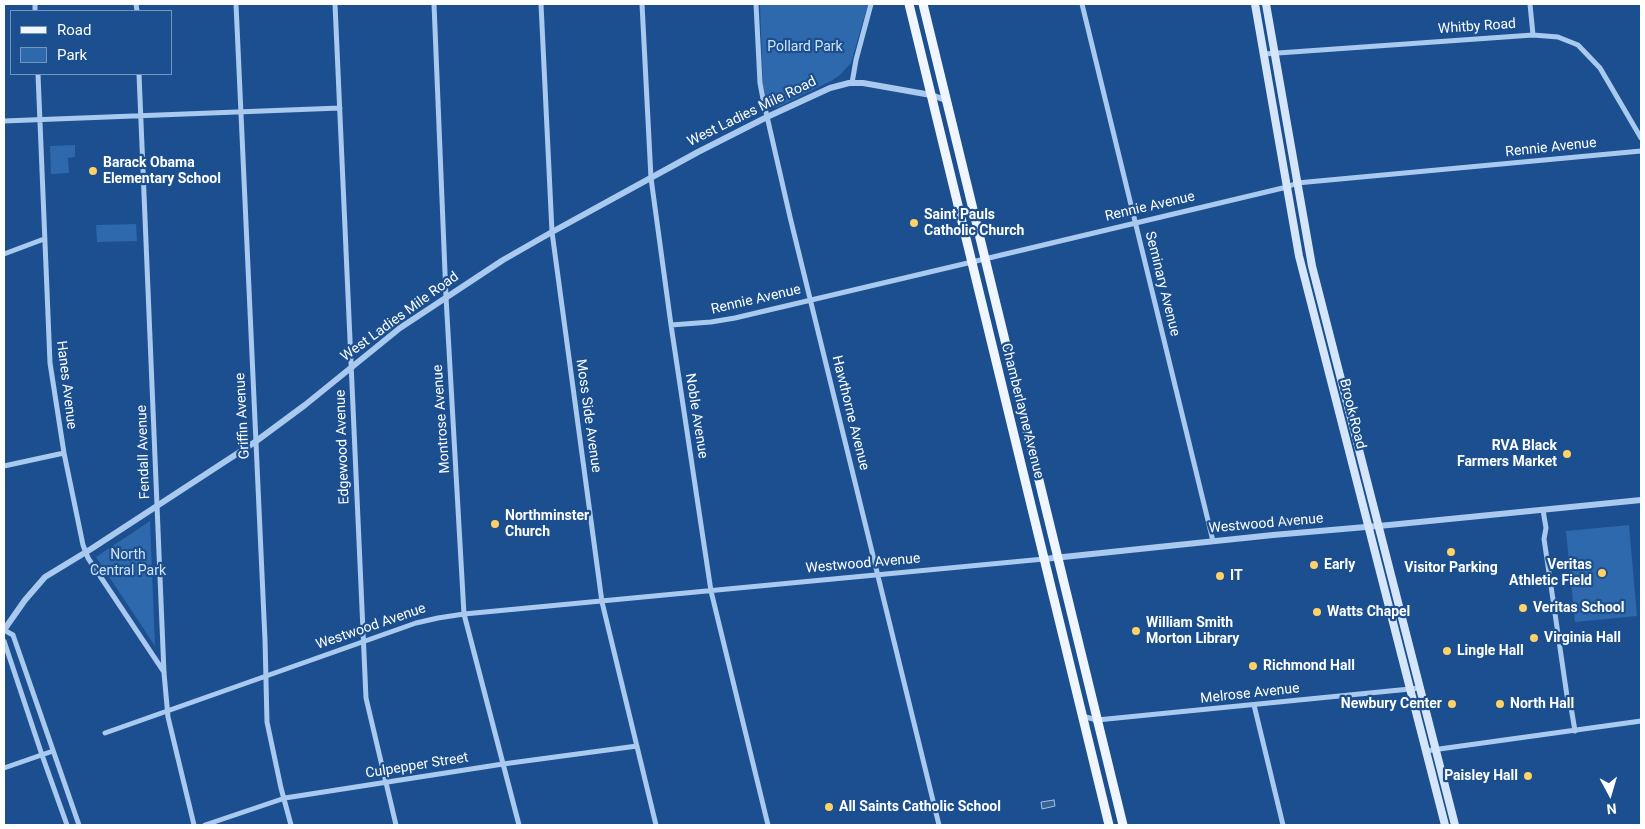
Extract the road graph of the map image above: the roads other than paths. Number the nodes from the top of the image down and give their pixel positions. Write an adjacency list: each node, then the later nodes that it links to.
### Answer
1 (236, 4): 23 (street, Griffin Avenue)
2 (335, 4): 22 (street, Edgewood Avenue)
3 (434, 4): 39 (street, Montrose Avenue)
4 (541, 4): 34 (street, Moss Side Avenue)
5 (642, 4): 30 (street, Noble Avenue)
6 (756, 4): 25 (street, Hawthorne Avenue)
7 (872, 4): 19 (street)
8 (909, 4): 20 (main road, Chamberlayne Avenue)
9 (923, 4): 21 (main road, Chamberlayne Avenue)
10 (1082, 4): 33 (street, Seminary Avenue)
11 (1255, 4): 15 (main road, Brook Road)
12 (1266, 4): 16 (main road, Brook Road)
13 (1530, 4): 14 (street)
14 (1533, 35): 16 (street, Whitby Road); 28 (street, Whitby Road)
15 (1264, 54): 16 (street, Whitby Road); 32 (main road, Brook Road)
16 (1275, 54): 31 (main road, Brook Road)
17 (38, 75): 26 (street, Hanes Avenue)
18 (139, 75): 24 (street, Fendall Avenue)
19 (852, 83): 20 (street, West Ladies Mile Road); 25 (street, West Ladies Mile Road)
20 (931, 95): 21 (street, West Ladies Mile Road); 38 (main road, Chamberlayne Avenue)
21 (946, 100): 37 (main road, Chamberlayne Avenue)
22 (340, 108): 23 (street); 42 (street, Edgewood Avenue)
23 (241, 112): 24 (street); 43 (street, Griffin Avenue)
24 (141, 116): 26 (street); 47 (street, Fendall Avenue)
25 (767, 116): 30 (street, West Ladies Mile Road); 40 (street, Hawthorne Avenue)
26 (40, 120): 27 (street); 35 (street, Hanes Avenue)
27 (4, 122)
28 (1641, 138)
29 (1641, 151): 31 (street, Rennie Avenue)
30 (651, 178): 34 (street, West Ladies Mile Road); 41 (street, Noble Avenue)
31 (1297, 183): 32 (street, Rennie Avenue); 49 (main road, Brook Road)
32 (1287, 187): 33 (street, Rennie Avenue); 50 (main road, Brook Road)
33 (1136, 222): 37 (street, Rennie Avenue); 51 (street, Seminary Avenue)
34 (552, 232): 39 (street, West Ladies Mile Road); 57 (street, Moss Side Avenue)
35 (44, 239): 36 (street); 44 (street, Hanes Avenue)
36 (4, 254)
37 (985, 259): 38 (street, Rennie Avenue); 53 (main road, Chamberlayne Avenue)
38 (972, 262): 40 (street, Rennie Avenue); 54 (main road, Chamberlayne Avenue)
39 (446, 297): 42 (street, West Ladies Mile Road); 58 (street, Montrose Avenue)
40 (811, 300): 41 (street, Rennie Avenue); 55 (street, Hawthorne Avenue)
41 (671, 325): 56 (street, Noble Avenue)
42 (351, 367): 43 (street, West Ladies Mile Road); 61 (street, Edgewood Avenue)
43 (255, 442): 47 (street, West Ladies Mile Road); 63 (street, Griffin Avenue)
44 (64, 454): 45 (street); 52 (street, Hanes Avenue)
45 (4, 466)
46 (1641, 500): 48 (street, Westwood Avenue)
47 (157, 506): 52 (street, West Ladies Mile Road); 62 (street, Fendall Avenue)
48 (1543, 510): 49 (street, Westwood Avenue); 71 (street)
49 (1378, 526): 50 (street, Westwood Avenue); 64 (main road, Brook Road)
50 (1368, 527): 51 (street, Westwood Avenue); 65 (main road, Brook Road)
51 (1213, 542): 53 (street, Westwood Avenue)
52 (86, 552): 59 (street, West Ladies Mile Road); 62 (street, Hanes Avenue)
53 (1058, 558): 54 (street, Westwood Avenue); 69 (main road, Chamberlayne Avenue)
54 (1044, 559): 55 (street, Westwood Avenue); 68 (main road, Chamberlayne Avenue)
55 (878, 575): 56 (street, Westwood Avenue); 91 (street, Hawthorne Avenue)
56 (711, 591): 57 (street, Westwood Avenue); 90 (street, Noble Avenue)
57 (602, 602): 58 (street, Westwood Avenue); 73 (street, Moss Side Avenue)
58 (464, 614): 61 (street, Westwood Avenue); 78 (street, Montrose Avenue)
59 (4, 630): 76 (street)
60 (4, 641): 77 (street)
61 (363, 642): 63 (street, Westwood Avenue); 80 (street, Edgewood Avenue)
62 (164, 673): 67 (street, Fendall Avenue)
63 (266, 676): 67 (street, Westwood Avenue); 81 (street, Griffin Avenue)
64 (1420, 688): 65 (street, Melrose Avenue); 74 (main road, Brook Road)
65 (1410, 689): 66 (street, Melrose Avenue); 75 (main road, Brook Road)
66 (1254, 705): 69 (street, Melrose Avenue); 94 (street)
67 (167, 711): 72 (street, Westwood Avenue); 84 (street, Fendall Avenue)
68 (1082, 716): 69 (street, Melrose Avenue); 92 (main road, Chamberlayne Avenue)
69 (1097, 720): 93 (main road, Chamberlayne Avenue)
70 (1641, 721): 71 (street)
71 (1575, 731): 74 (street)
72 (105, 733)
73 (637, 746): 78 (street, Culpepper Street); 89 (street, Moss Side Avenue)
74 (1435, 749): 75 (street); 96 (main road, Brook Road)
75 (1425, 750): 95 (main road, Brook Road)
76 (54, 751): 77 (street); 83 (street)
77 (42, 755): 79 (street); 82 (street)
78 (503, 764): 80 (street, Culpepper Street); 88 (street, Montrose Avenue)
79 (4, 768)
80 (386, 782): 81 (street, Culpepper Street); 87 (street, Edgewood Avenue)
81 (285, 798): 85 (street, Culpepper Street); 86 (street, Griffin Avenue)
82 (67, 825)
83 (79, 825)
84 (194, 825)
85 (205, 825)
86 (291, 825)
87 (396, 825)
88 (519, 825)
89 (656, 825)
90 (768, 825)
91 (939, 825)
92 (1109, 825)
93 (1123, 825)
94 (1283, 825)
95 (1445, 825)
96 (1455, 825)

